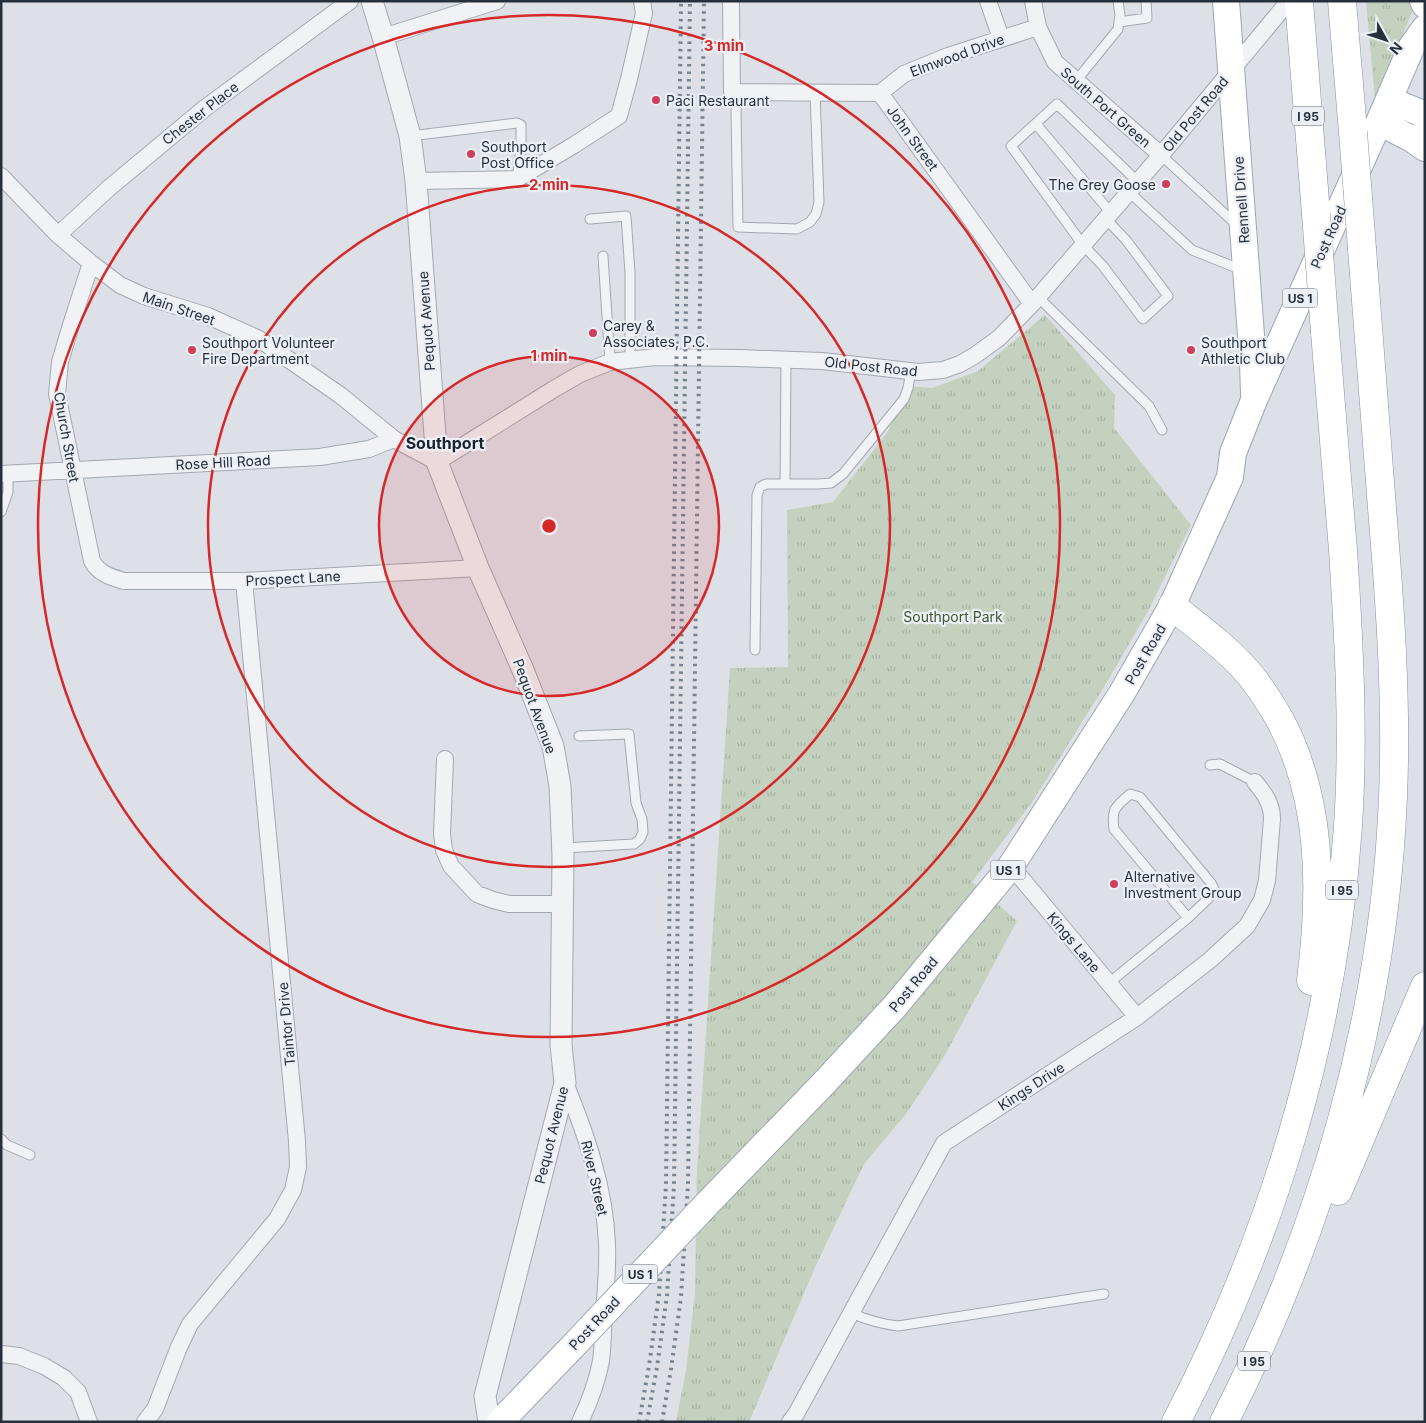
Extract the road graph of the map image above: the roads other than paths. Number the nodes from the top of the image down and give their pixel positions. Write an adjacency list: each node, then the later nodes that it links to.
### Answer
1 (350, 1): 38 (street, Chester Place)
2 (372, 1): 18 (street, Pequot Avenue)
3 (497, 1): 18 (street)
4 (642, 1): 32 (street)
5 (731, 1): 23 (street)
6 (988, 1): 19 (street)
7 (1033, 1): 16 (street, South Port Green)
8 (1118, 1): 15 (lane)
9 (1146, 1): 15 (lane)
10 (1226, 1): 21 (main road, Rennell Drive)
11 (1342, 1): 77 (highway, I 95, bridge)
12 (1423, 1): 13 (main road)
13 (1425, 5)
14 (1296, 7): 21 (street, Old Post Road); 79 (highway, I 95, bridge)
15 (1119, 22): 22 (lane)
16 (1038, 27): 19 (street, Elmwood Drive); 22 (street, South Port Green)
17 (1425, 28): 26 (main road, Post Road / US 1)
18 (383, 37): 28 (street, Pequot Avenue)
19 (1001, 38): 25 (street, Elmwood Drive)
20 (1425, 59): 26 (main road, Post Road / US 1)
21 (1231, 70): 30 (street, Old Post Road); 37 (main road, Rennell Drive)
22 (1076, 81): 30 (street, South Port Green)
23 (737, 92): 24 (street, John Street); 24 (lane)
24 (816, 92): 25 (street, John Street)
25 (880, 92): 43 (street, John Street)
26 (1399, 115): 29 (main road); 48 (main road, Post Road / US 1); 54 (main road, Post Road / US 1)
27 (1036, 124): 34 (lane); 35 (lane); 39 (lane)
28 (410, 136): 32 (lane); 33 (street, Pequot Avenue)
29 (1425, 148)
30 (1161, 155): 34 (street, Old Post Road); 37 (lane)
31 (1, 176): 38 (street, Main Street)
32 (517, 179): 33 (street)
33 (416, 181): 51 (street, Pequot Avenue)
34 (1134, 187): 35 (street, Old Post Road); 42 (lane)
35 (1108, 216): 39 (street, Old Post Road); 39 (lane)
36 (590, 219): 44 (lane)
37 (1243, 231): 42 (main road, Rennell Drive)
38 (58, 234): 41 (street, Main Street)
39 (1083, 245): 43 (street, Old Post Road)
40 (603, 256): 46 (lane)
41 (91, 263): 50 (street, Main Street); 52 (street, Church Street)
42 (1246, 272): 48 (main road, Rennell Drive)
43 (1035, 301): 47 (street, Old Post Road); 49 (lane)
44 (630, 360): 45 (street, Old Post Road); 46 (street, Old Post Road)
45 (786, 360): 47 (street, Old Post Road); 55 (lane)
46 (610, 362): 51 (street, Old Post Road)
47 (911, 371): 55 (lane)
48 (1254, 400): 54 (main road, Post Road / US 1)
49 (1162, 430)
50 (394, 439): 51 (street); 52 (street, Rose Hill Road)
51 (437, 462): 57 (street, Pequot Avenue)
52 (72, 470): 53 (street, Rose Hill Road); 58 (street, Church Street)
53 (5, 473): 56 (lane)
54 (1230, 477): 60 (main road, Post Road / US 1)
55 (785, 484): 61 (lane)
56 (1, 512)
57 (478, 568): 59 (street, Prospect Lane); 66 (street, Pequot Avenue)
58 (108, 576): 59 (street, Prospect Lane)
59 (244, 581): 82 (street, Taintor Drive)
60 (1172, 606): 67 (main road, Post Road / US 1); 79 (highway)
61 (755, 650)
62 (579, 736): 66 (lane)
63 (445, 759): 68 (street)
64 (1210, 765): 65 (lane)
65 (1255, 782): 72 (street, Kings Drive)
66 (563, 848): 68 (street, Pequot Avenue)
67 (1011, 866): 70 (street, Kings Lane); 84 (main road, Post Road / US 1, bridge)
68 (563, 904): 73 (street, Pequot Avenue)
69 (1188, 918): 69 (lane); 70 (lane)
70 (1109, 984): 72 (street, Kings Lane)
71 (1425, 986): 77 (highway)
72 (1137, 1017): 78 (street, Kings Drive)
73 (565, 1083): 83 (street, Pequot Avenue); 85 (street, River Street)
74 (1, 1139): 75 (lane)
75 (30, 1155)
76 (1104, 1294): 78 (lane)
77 (1282, 1298): 88 (highway, I 95)
78 (851, 1313): 86 (street, Kings Drive)
79 (1222, 1329): 87 (highway, I 95)
80 (1, 1354): 81 (street)
81 (89, 1422)
82 (146, 1422)
83 (489, 1422)
84 (500, 1422)
85 (580, 1422)
86 (790, 1422)
87 (1176, 1422)
88 (1224, 1422)

